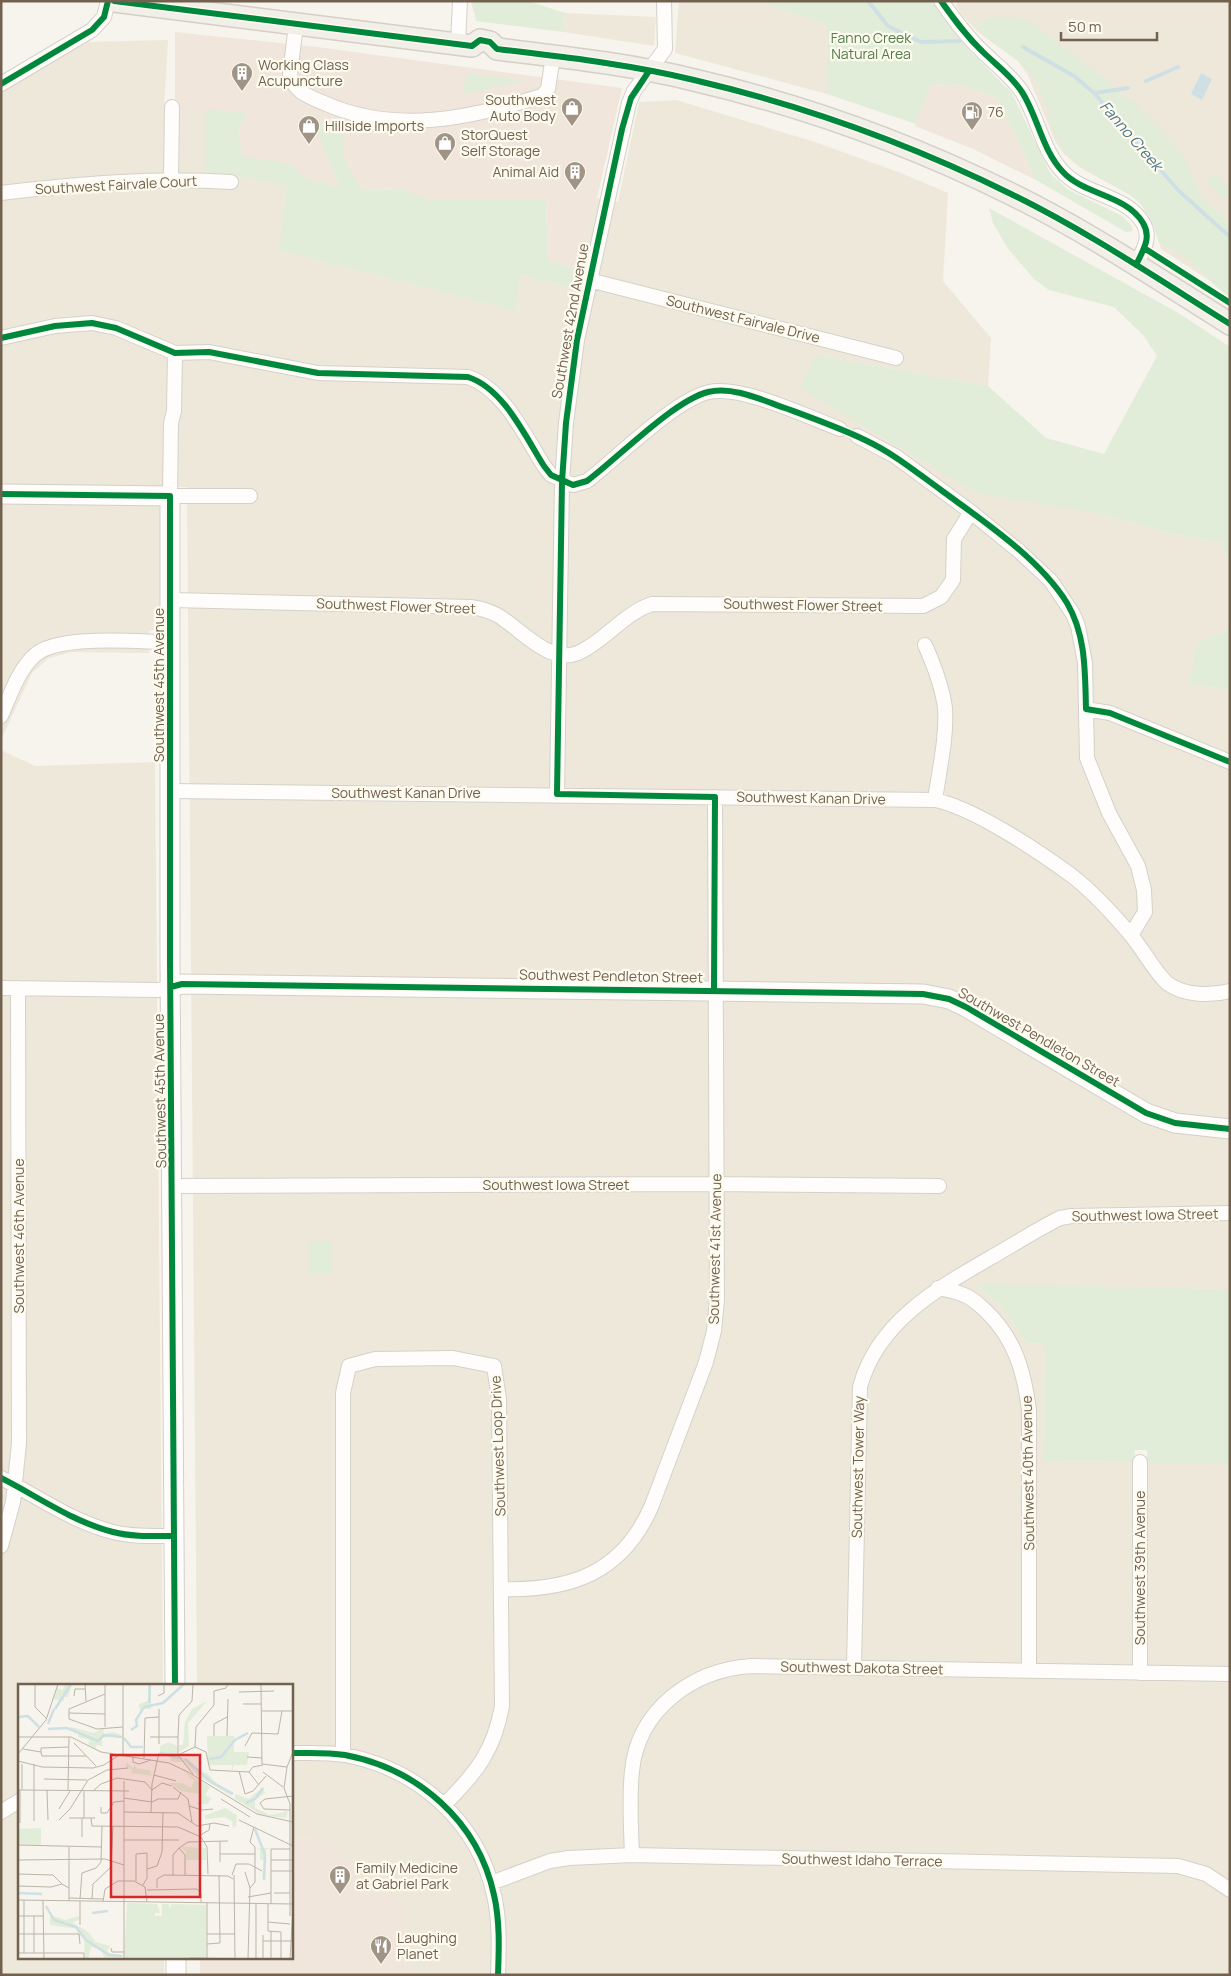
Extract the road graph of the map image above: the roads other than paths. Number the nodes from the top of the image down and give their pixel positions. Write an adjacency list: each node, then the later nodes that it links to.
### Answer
1 (108, 1): 11 (street)
2 (114, 1): 6 (main road)
3 (460, 1): 8 (street)
4 (664, 1): 10 (street, Southwest 42nd Avenue)
5 (941, 1): 16 (street)
6 (162, 4): 7 (main road)
7 (296, 24): 8 (main road); 9 (street)
8 (465, 45): 9 (main road)
9 (552, 56): 10 (main road)
10 (650, 70): 16 (main road); 17 (street, Southwest 42nd Avenue)
11 (1, 84)
12 (172, 107): 13 (street)
13 (171, 179): 14 (street, Southwest Fairvale Court); 15 (street, Southwest Fairvale Court)
14 (231, 182)
15 (1, 193)
16 (1136, 265): 18 (main road)
17 (589, 280): 21 (street, Southwest Fairvale Drive); 24 (street, Southwest 42nd Avenue)
18 (1230, 324)
19 (1, 338): 20 (street)
20 (175, 353): 24 (street); 26 (street, Southwest 45th Avenue)
21 (896, 358)
22 (840, 430): 24 (street)
23 (857, 436): 28 (street)
24 (562, 482): 32 (street, Southwest 42nd Avenue)
25 (1, 494): 26 (street)
26 (170, 496): 27 (street); 29 (street, Southwest 45th Avenue)
27 (250, 496)
28 (971, 512): 32 (street, Southwest Flower Street); 33 (street)
29 (171, 600): 30 (street, Southwest 45th Avenue); 32 (street, Southwest Flower Street)
30 (171, 642): 34 (street); 36 (street, Southwest 45th Avenue)
31 (925, 645): 39 (street)
32 (560, 654): 37 (street, Southwest 42nd Avenue)
33 (1086, 709): 35 (street); 40 (street)
34 (1, 716)
35 (1230, 762)
36 (171, 791): 37 (street, Southwest Kanan Drive); 41 (street, Southwest 45th Avenue)
37 (558, 794): 38 (street, Southwest Kanan Drive)
38 (715, 796): 39 (street, Southwest Kanan Drive); 44 (street, Southwest 41st Avenue)
39 (935, 800): 40 (street, Southwest Kanan Drive)
40 (1131, 935): 45 (street, Southwest Kanan Drive)
41 (171, 987): 43 (street, Southwest Pendleton Street); 44 (street, Southwest Pendleton Street); 48 (street, Southwest 45th Avenue)
42 (1, 988): 43 (street, Southwest Pendleton Street)
43 (18, 988): 55 (street, Southwest 46th Avenue)
44 (714, 990): 46 (street, Southwest Pendleton Street); 47 (street, Southwest 41st Avenue)
45 (1230, 991)
46 (1230, 1128)
47 (716, 1184): 48 (street, Southwest Iowa Street); 49 (street, Southwest Iowa Street); 58 (street, Southwest 41st Avenue)
48 (173, 1186): 56 (street, Southwest 45th Avenue)
49 (939, 1186)
50 (1230, 1213): 51 (street, Southwest Iowa Street)
51 (1060, 1218): 52 (street, Southwest Tower Way)
52 (938, 1288): 59 (street, Southwest Tower Way); 60 (street, Southwest 40th Avenue)
53 (1140, 1462): 61 (street, Southwest 39th Avenue)
54 (1, 1478): 55 (street)
55 (15, 1484): 56 (street); 57 (street, Southwest 46th Avenue)
56 (174, 1536): 63 (street, Southwest 45th Avenue)
57 (1, 1546)
58 (502, 1589): 65 (street, Southwest Loop Drive); 67 (street, Southwest Loop Drive)
59 (854, 1667): 60 (street, Southwest Dakota Street); 69 (street, Southwest Dakota Street)
60 (1029, 1671): 61 (street, Southwest Dakota Street)
61 (1140, 1673): 62 (street, Southwest Dakota Street)
62 (1230, 1674)
63 (175, 1684)
64 (292, 1753): 65 (street)
65 (343, 1754): 67 (street)
66 (18, 1802): 68 (street)
67 (445, 1804): 70 (street)
68 (1, 1812)
69 (632, 1855): 70 (street, Southwest Idaho Terrace); 71 (street, Southwest Idaho Terrace)
70 (491, 1882): 74 (street)
71 (1230, 1890)
72 (176, 1958): 73 (street)
73 (176, 1975)
74 (498, 1975)

